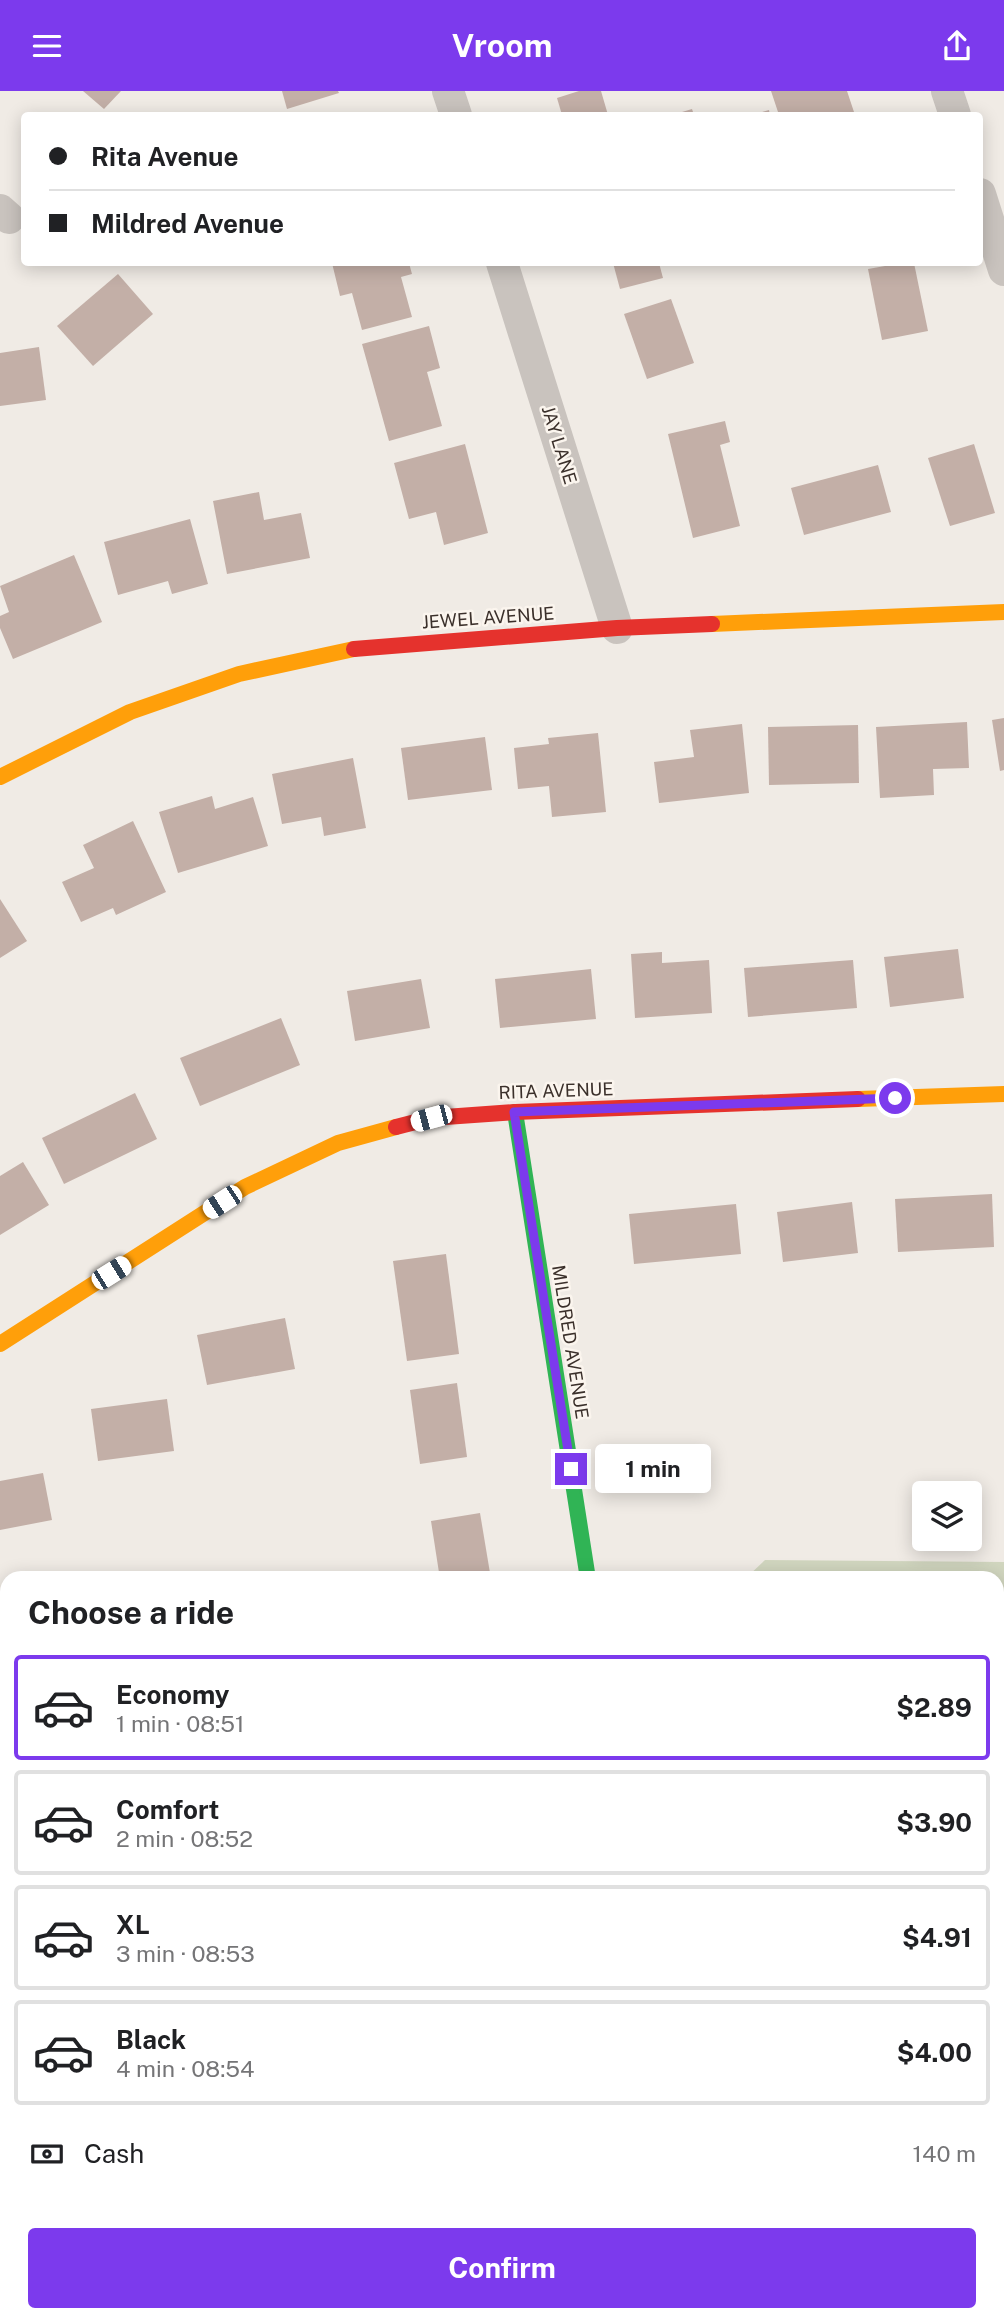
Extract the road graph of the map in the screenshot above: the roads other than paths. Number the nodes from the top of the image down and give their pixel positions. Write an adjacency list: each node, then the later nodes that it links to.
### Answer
1 (448, 91): 3 (street)
2 (947, 91): 4 (street)
3 (455, 112)
4 (954, 112)
5 (983, 204): 7 (street)
6 (503, 266): 9 (street, JAY LANE)
7 (1004, 270)
8 (1004, 612): 9 (street, JEWEL AVENUE)
9 (617, 628): 10 (street, JEWEL AVENUE)
10 (0, 777)
11 (1004, 1094): 12 (street, RITA AVENUE)
12 (514, 1112): 13 (street, RITA AVENUE); 14 (street, MILDRED AVENUE)
13 (0, 1344)
14 (587, 1571)

